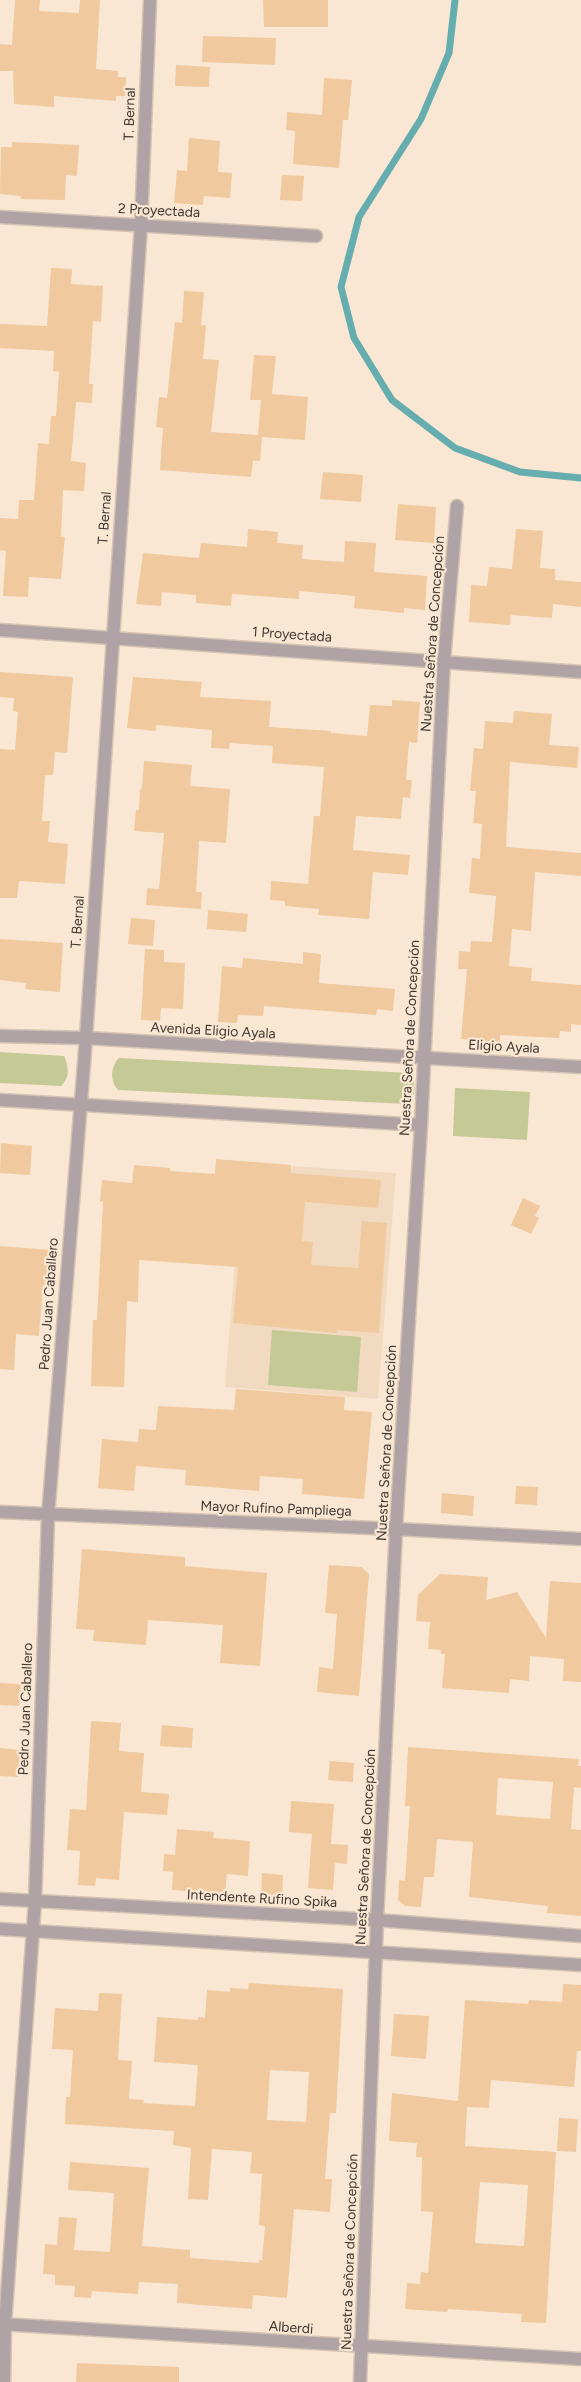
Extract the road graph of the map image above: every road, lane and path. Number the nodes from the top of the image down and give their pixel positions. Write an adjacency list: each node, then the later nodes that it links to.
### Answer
1 (150, 0): 3 (street, T. Bernal)
2 (0, 217): 3 (street, 2 Proyectada)
3 (141, 225): 4 (street, 2 Proyectada); 7 (street, T. Bernal)
4 (316, 236)
5 (457, 506): 8 (street, Nuestra Señora de Concepción)
6 (0, 630): 7 (street, 1 Proyectada)
7 (112, 638): 8 (street, 1 Proyectada); 11 (street, T. Bernal)
8 (444, 660): 9 (street, 1 Proyectada); 12 (street, Nuestra Señora de Concepción)
9 (581, 672)
10 (0, 1036): 11 (street, Avenida Eligio Ayala)
11 (86, 1038): 12 (street, Avenida Eligio Ayala); 15 (street, Pedro Juan Caballero)
12 (424, 1058): 13 (street, Eligio Ayala); 16 (street, Nuestra Señora de Concepción)
13 (581, 1067)
14 (0, 1100): 15 (street)
15 (79, 1105): 16 (street); 18 (street, Pedro Juan Caballero)
16 (421, 1125): 19 (street, Nuestra Señora de Concepción)
17 (0, 1512): 18 (street, Mayor Rufino Pampliega)
18 (48, 1516): 19 (street, Mayor Rufino Pampliega); 22 (street, Pedro Juan Caballero)
19 (396, 1529): 20 (street, Mayor Rufino Pampliega); 23 (street, Nuestra Señora de Concepción)
20 (581, 1539)
21 (0, 1899): 22 (street, Intendente Rufino Spika)
22 (34, 1901): 23 (street, Intendente Rufino Spika); 25 (street, Pedro Juan Caballero)
23 (377, 1920): 26 (street, Intendente Rufino Spika); 27 (street, Nuestra Señora de Concepción)
24 (0, 1929): 25 (street)
25 (33, 1931): 27 (street); 29 (street, Pedro Juan Caballero)
26 (581, 1936)
27 (376, 1952): 28 (street); 30 (street, Nuestra Señora de Concepción)
28 (581, 1966)
29 (3, 2324): 30 (street, Alberdi); 32 (street, Pedro Juan Caballero)
30 (362, 2348): 31 (street, Alberdi); 33 (street, Nuestra Señora de Concepción)
31 (581, 2359)
32 (4, 2382)
33 (360, 2382)

